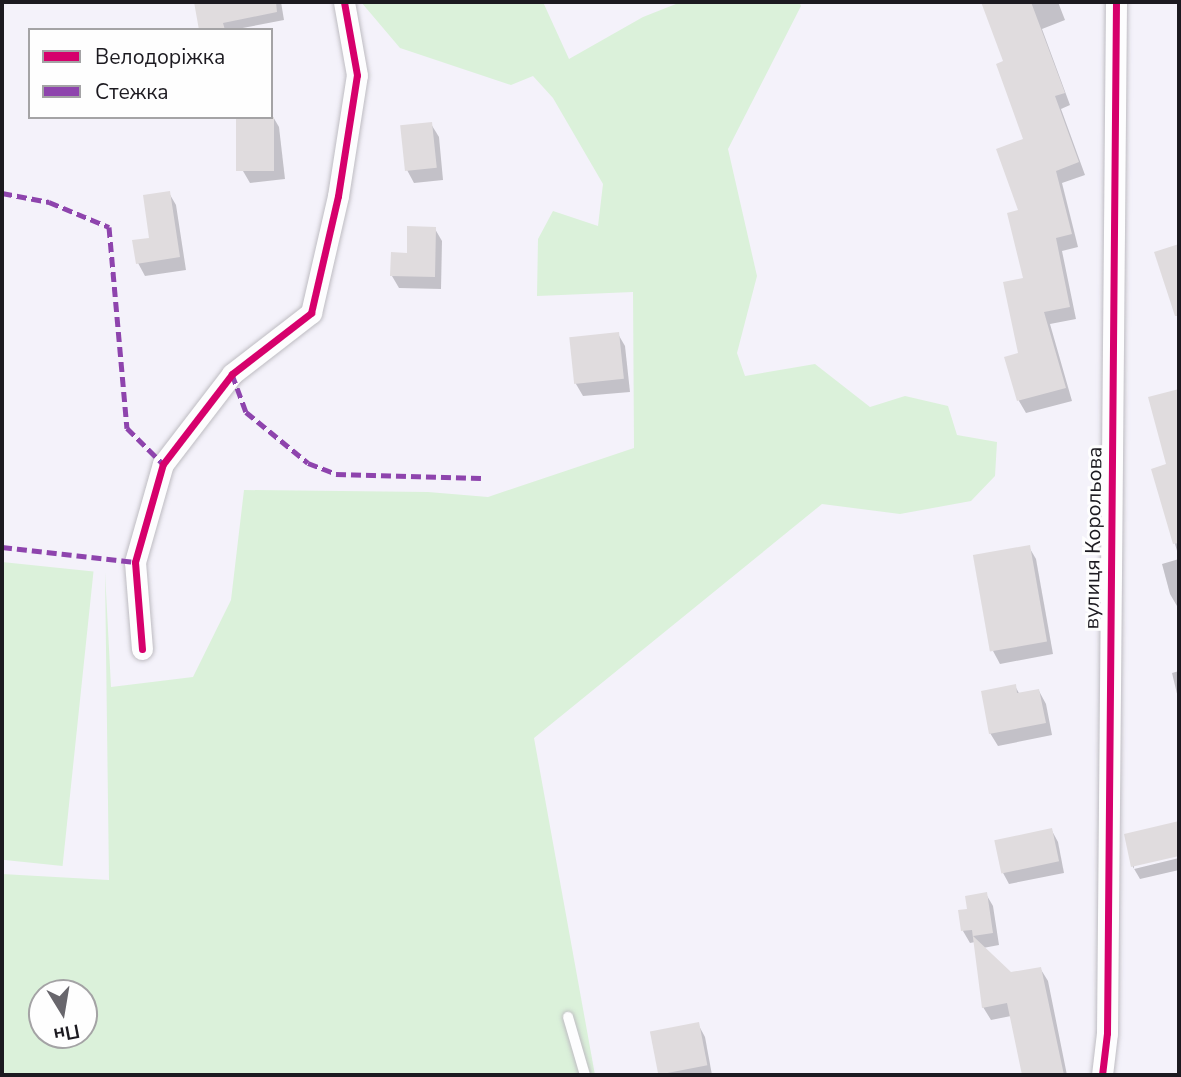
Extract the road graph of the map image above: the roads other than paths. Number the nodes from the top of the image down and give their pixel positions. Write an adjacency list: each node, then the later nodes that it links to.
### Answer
1 (344, 2): 3 (street)
2 (1116, 2): 6 (street, вулиця Корольова)
3 (142, 649)
4 (568, 1017): 5 (lane)
5 (585, 1075)
6 (1102, 1075)

